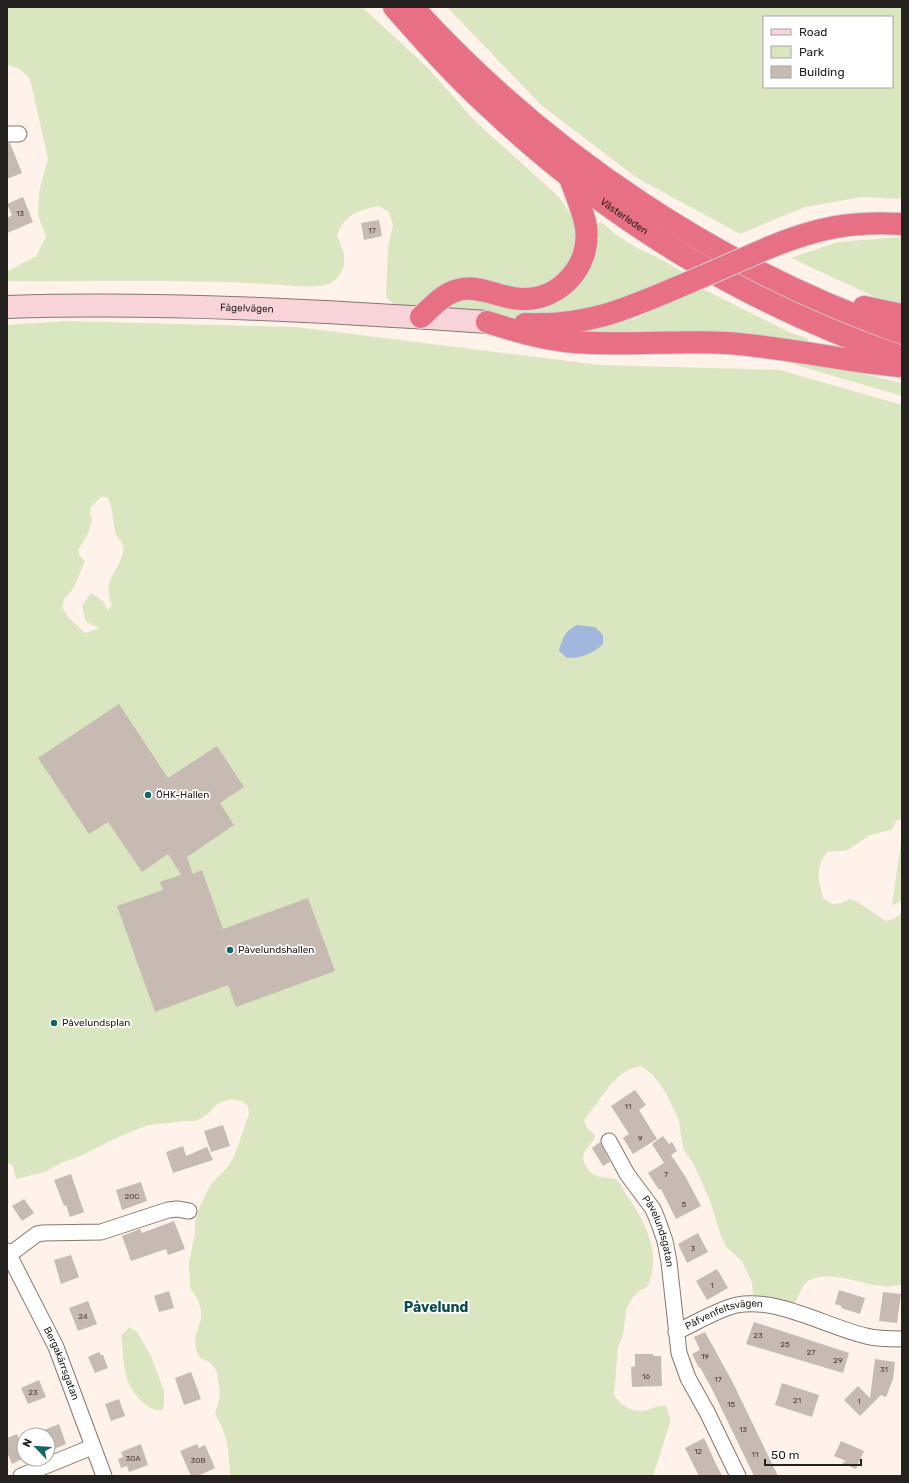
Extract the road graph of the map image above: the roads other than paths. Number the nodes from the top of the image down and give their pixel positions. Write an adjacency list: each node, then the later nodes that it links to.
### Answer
1 (394, 7): 3 (highway, Västerleden)
2 (414, 7): 5 (highway, Västerleden)
3 (569, 175): 8 (highway); 11 (highway, Västerleden)
4 (902, 224): 9 (highway, bridge)
5 (784, 284): 7 (highway); 10 (highway, Västerleden)
6 (7, 307): 8 (street, Fågelvägen)
7 (902, 315)
8 (421, 317): 9 (street, Fågelvägen)
9 (487, 322): 12 (highway)
10 (902, 333)
11 (902, 357)
12 (902, 366)
13 (609, 1141): 17 (street, Påvelundsgatan)
14 (189, 1211): 15 (street, Bergakärrsgatan)
15 (8, 1253): 16 (street, Bergakärrsgatan)
16 (14, 1280): 19 (street, Bergakärrsgatan)
17 (676, 1332): 18 (street, Påfvenfeltsvägen); 22 (street, Påfvenfeltsvägen)
18 (902, 1339)
19 (92, 1447): 20 (street); 21 (street, Bergakärrsgatan)
20 (21, 1476)
21 (104, 1476)
22 (738, 1476)

